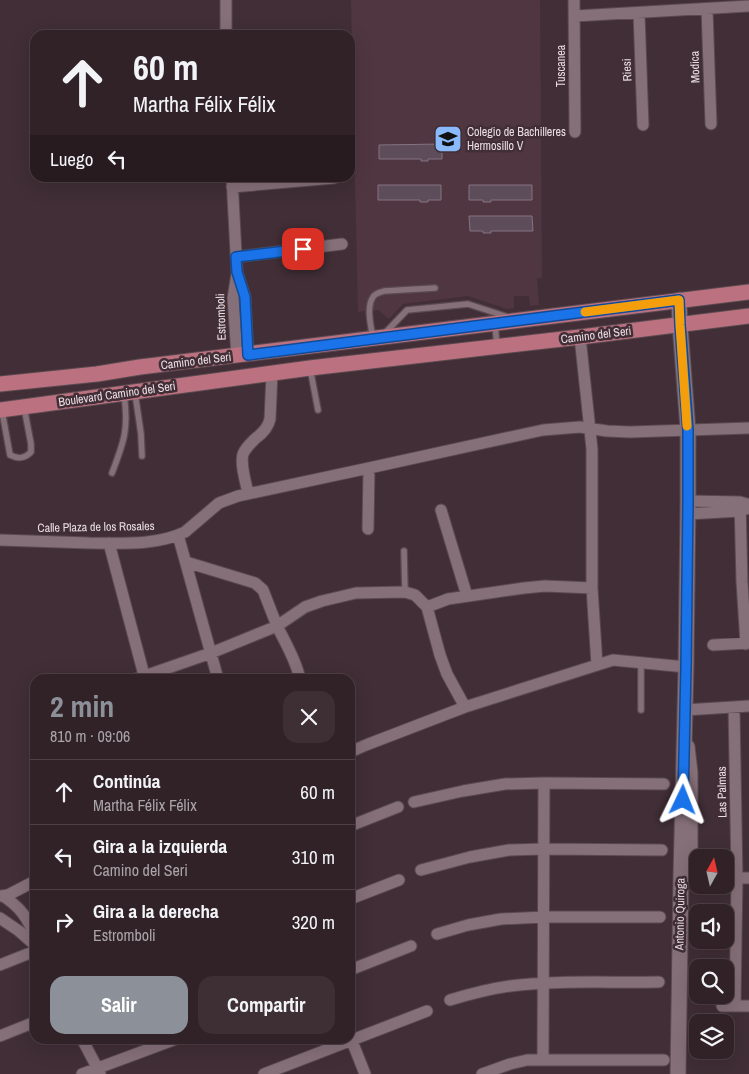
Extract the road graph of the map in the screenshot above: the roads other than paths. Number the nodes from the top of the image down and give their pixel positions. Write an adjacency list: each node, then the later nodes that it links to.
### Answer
1 (226, 0): 7 (street)
2 (574, 0): 6 (street, Tuscanea)
3 (749, 6): 4 (street)
4 (707, 9): 5 (street); 8 (street, Modica)
5 (639, 13): 6 (street); 9 (street, Riesi)
6 (575, 16): 10 (street, Tuscanea)
7 (226, 30)
8 (711, 124)
9 (643, 125)
10 (574, 132)
11 (232, 182): 13 (street)
12 (342, 244): 13 (street)
13 (236, 257): 14 (street)
14 (237, 272): 17 (street, Estromboli); 18 (street, Estromboli)
15 (435, 288): 25 (lane)
16 (749, 292): 19 (main road, Camino del Seri)
17 (245, 297): 18 (street); 27 (street, Estromboli)
18 (233, 298): 27 (street, Estromboli)
19 (679, 300): 21 (main road, Camino del Seri); 23 (street, Antonio Quiroga)
20 (749, 316): 23 (main road, Camino del Seri)
21 (517, 320): 22 (main road, Camino del Seri); 25 (lane)
22 (494, 323): 25 (main road, Camino del Seri); 26 (lane)
23 (680, 325): 24 (main road, Camino del Seri); 39 (street, Antonio Quiroga)
24 (580, 337): 26 (main road, Camino del Seri); 37 (street)
25 (376, 338): 27 (main road, Camino del Seri)
26 (497, 346): 28 (main road, Camino del Seri)
27 (242, 356): 30 (main road, Camino del Seri)
28 (310, 368): 29 (main road, Camino del Seri); 36 (lane)
29 (272, 373): 31 (main road, Camino del Seri); 43 (street)
30 (97, 374): 32 (main road, Camino del Seri); 34 (main road)
31 (234, 378): 33 (main road, Boulevard Camino del Seri)
32 (0, 384)
33 (129, 392): 35 (main road, Boulevard Camino del Seri); 40 (lane); 42 (lane)
34 (0, 405): 35 (main road, Boulevard Camino del Seri); 35 (lane)
35 (24, 406)
36 (318, 410)
37 (589, 428): 39 (street, Calle Plaza de los Rosales); 41 (street, Calle Plaza de los Rosales); 54 (street)
38 (749, 428): 39 (street, Calle Plaza de los Rosales)
39 (688, 430): 45 (street, Antonio Quiroga)
40 (142, 456)
41 (370, 468): 43 (street, Calle Plaza de los Rosales); 47 (street)
42 (112, 473)
43 (248, 494): 48 (street, Calle Plaza de los Rosales)
44 (744, 506): 45 (street); 53 (street)
45 (688, 508): 64 (street, Antonio Quiroga)
46 (441, 510): 56 (street)
47 (368, 529)
48 (178, 535): 50 (street, Calle Plaza de los Rosales); 52 (street)
49 (0, 540): 50 (street, Calle Plaza de los Rosales)
50 (109, 543): 65 (street)
51 (404, 551): 55 (lane)
52 (186, 562): 58 (street); 61 (street)
53 (745, 582): 59 (street)
54 (592, 588): 56 (street); 63 (street)
55 (405, 592): 57 (street); 58 (street)
56 (467, 596): 57 (street)
57 (427, 607): 70 (street)
58 (277, 626): 61 (street); 68 (street)
59 (747, 644): 60 (street)
60 (713, 646)
61 (211, 653): 66 (street); 67 (street)
62 (641, 662): 63 (street); 64 (street); 72 (lane)
63 (597, 665): 70 (street)
64 (686, 667): 73 (street, Antonio Quiroga)
65 (141, 674)
66 (153, 674)
67 (217, 674)
68 (299, 674)
69 (749, 706): 71 (street)
70 (465, 707): 74 (street)
71 (734, 707): 73 (street); 82 (street, Las Palmas)
72 (641, 710)
73 (685, 717): 81 (street); 123 (street, Antonio Quiroga)
74 (355, 750)
75 (544, 783): 76 (street); 77 (street); 80 (street)
76 (664, 784)
77 (414, 802)
78 (398, 807): 79 (street)
79 (355, 824)
80 (544, 849): 83 (street); 84 (street); 92 (street)
81 (692, 849)
82 (732, 849)
83 (662, 850)
84 (421, 870)
85 (734, 878): 86 (street)
86 (749, 878)
87 (399, 880): 91 (street)
88 (30, 884): 90 (street)
89 (732, 894): 106 (street, Las Palmas)
90 (1, 896): 95 (street)
91 (355, 897)
92 (544, 916): 93 (street); 96 (street); 103 (street)
93 (660, 917)
94 (0, 918): 97 (street)
95 (30, 924)
96 (438, 934)
97 (30, 941)
98 (411, 946): 101 (street)
99 (30, 953): 100 (street)
100 (0, 965)
101 (355, 968)
102 (658, 982): 103 (street)
103 (544, 983): 104 (street); 116 (street)
104 (450, 1000)
105 (722, 1006): 106 (street)
106 (736, 1006): 107 (street)
107 (749, 1006)
108 (427, 1011): 111 (street)
109 (30, 1024): 110 (street)
110 (0, 1036)
111 (355, 1037)
112 (85, 1044): 118 (street)
113 (164, 1044): 118 (street)
114 (336, 1044): 120 (street)
115 (353, 1044): 121 (street)
116 (543, 1059): 117 (street); 122 (street)
117 (664, 1060)
118 (99, 1071): 119 (street)
119 (82, 1074)
120 (264, 1074)
121 (365, 1074)
122 (482, 1074)
123 (678, 1074)

